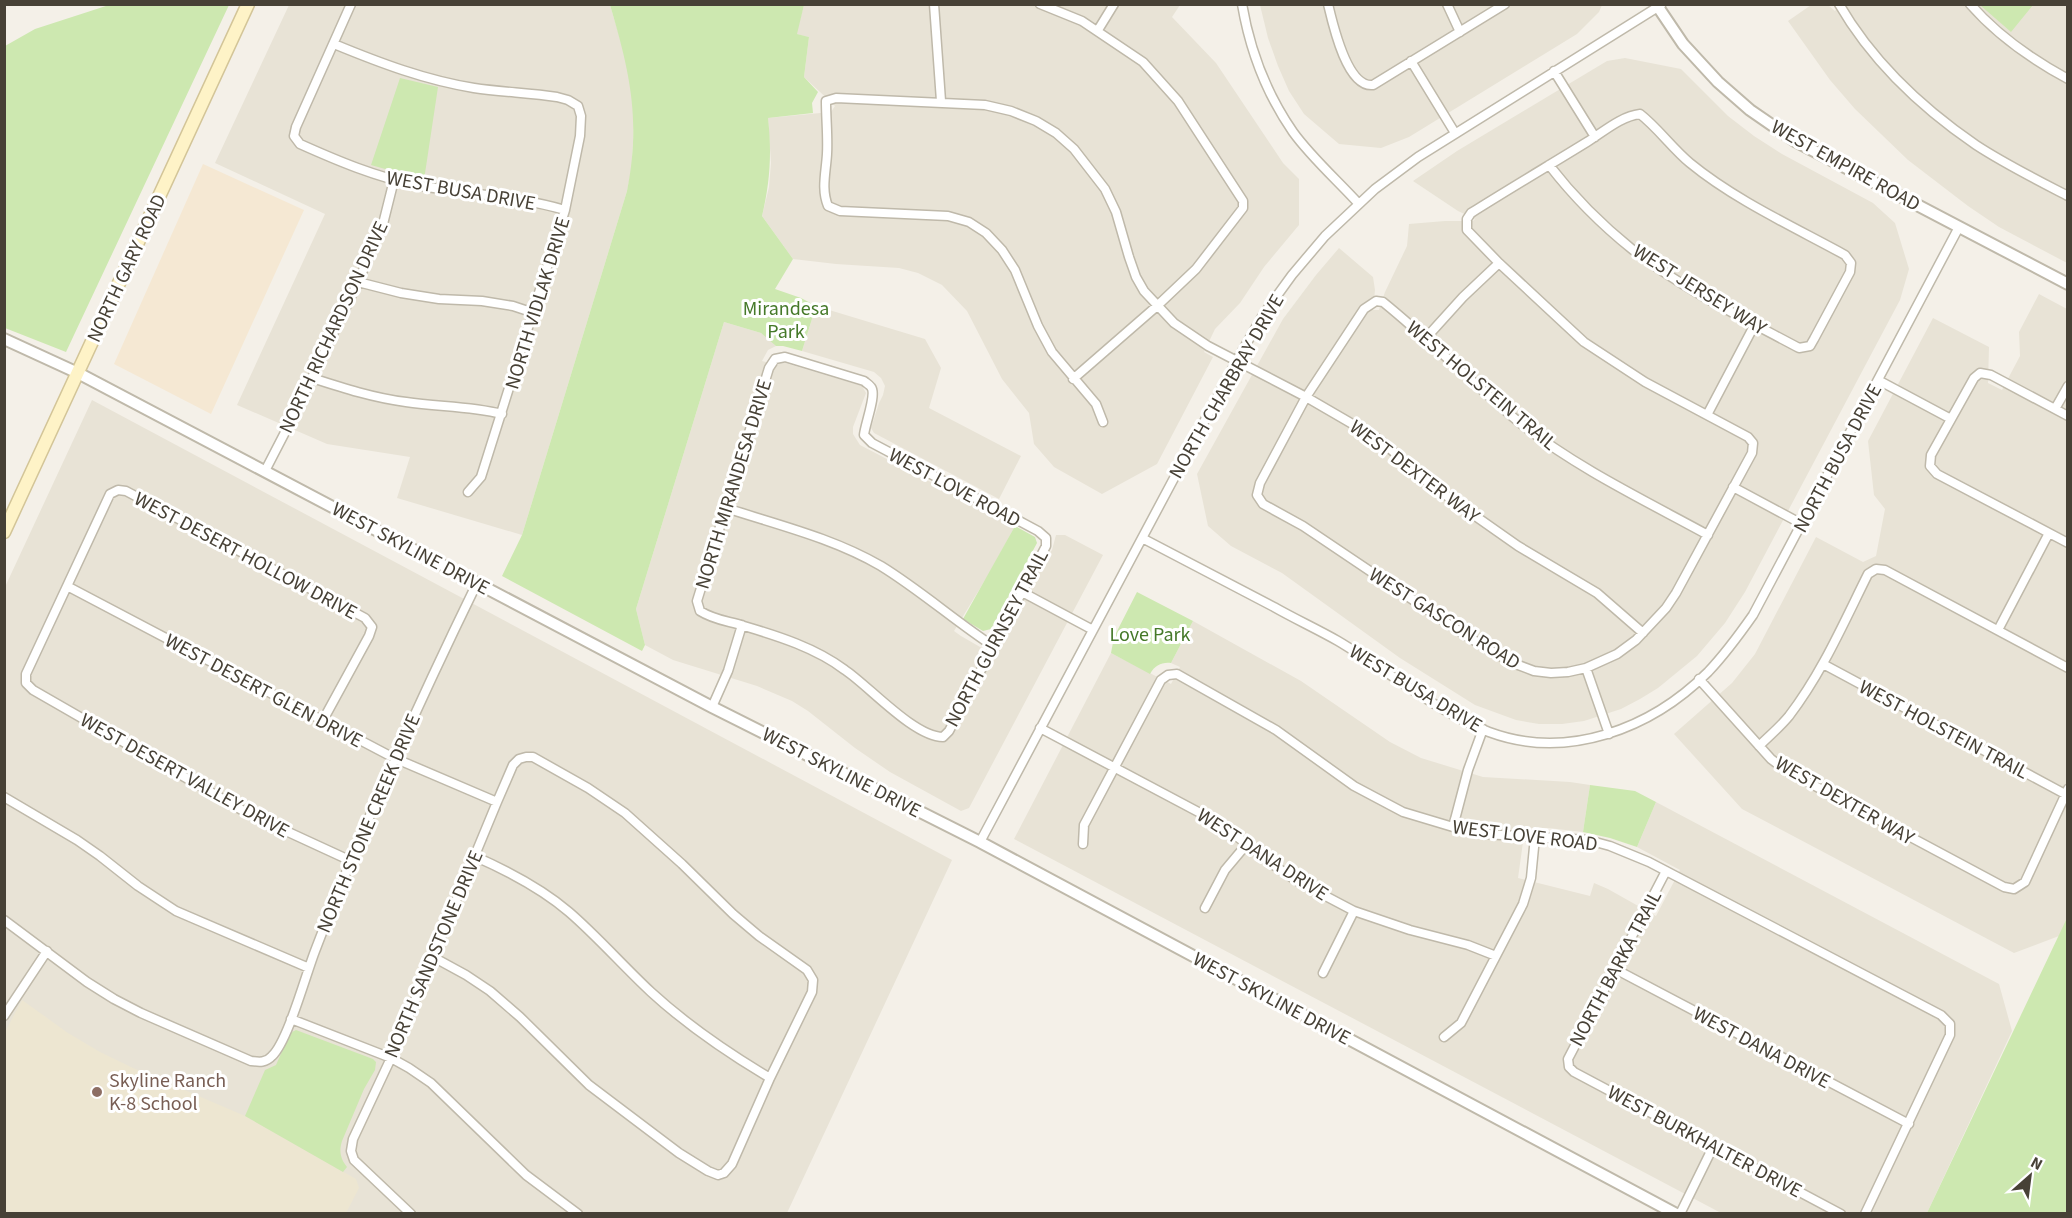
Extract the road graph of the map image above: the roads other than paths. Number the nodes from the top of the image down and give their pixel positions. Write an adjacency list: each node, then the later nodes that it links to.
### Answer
1 (248, 4): 37 (main road, NORTH GARY ROAD)
2 (351, 4): 15 (street)
3 (934, 4): 19 (street)
4 (1040, 4): 13 (street)
5 (1114, 4): 13 (street)
6 (1242, 4): 25 (street)
7 (1328, 4): 16 (street)
8 (1447, 4): 14 (street)
9 (1505, 4): 14 (street)
10 (1839, 4): 24 (street)
11 (1970, 4): 18 (street)
12 (1658, 5): 17 (street, NORTH CHARBRAY DRIVE); 27 (street, WEST EMPIRE ROAD)
13 (1098, 30): 31 (street)
14 (1460, 32): 16 (street)
15 (334, 44): 23 (street, WEST BUSA DRIVE); 26 (street, NORTH VIDLAK DRIVE)
16 (1411, 61): 20 (street)
17 (1554, 72): 20 (street, NORTH CHARBRAY DRIVE); 21 (street)
18 (2067, 80)
19 (941, 101): 31 (street, WEST DEXTER WAY); 39 (street, WEST DEXTER WAY)
20 (1455, 133): 25 (street, NORTH CHARBRAY DRIVE)
21 (1595, 137): 22 (street); 33 (street, WEST JERSEY WAY)
22 (1549, 165): 28 (street); 33 (street, WEST JERSEY WAY)
23 (394, 180): 26 (street, WEST BUSA DRIVE); 29 (street, NORTH RICHARDSON DRIVE)
24 (2067, 196)
25 (1358, 203): 36 (street, NORTH CHARBRAY DRIVE)
26 (565, 210): 32 (street, NORTH VIDLAK DRIVE)
27 (1959, 227): 30 (street, WEST EMPIRE ROAD); 40 (street, NORTH BUSA DRIVE)
28 (1498, 263): 35 (street); 45 (street)
29 (358, 282): 32 (street); 38 (street, NORTH RICHARDSON DRIVE)
30 (2067, 284)
31 (1157, 306): 36 (street, WEST DEXTER WAY); 39 (street)
32 (534, 313): 44 (street, NORTH VIDLAK DRIVE)
33 (1755, 324): 45 (street)
34 (4, 339): 37 (street, WEST SKYLINE DRIVE)
35 (1425, 339): 42 (street, WEST HOLSTEIN TRAIL); 57 (street, WEST HOLSTEIN TRAIL)
36 (1237, 360): 42 (street, WEST DEXTER WAY); 59 (street, NORTH CHARBRAY DRIVE)
37 (78, 373): 50 (street, WEST SKYLINE DRIVE); 55 (main road, NORTH GARY ROAD)
38 (312, 378): 44 (street); 50 (street, NORTH RICHARDSON DRIVE)
39 (1073, 379): 48 (street)
40 (1878, 380): 47 (street); 54 (street, NORTH BUSA DRIVE)
41 (2067, 386): 43 (street)
42 (1306, 397): 67 (street, WEST DEXTER WAY); 70 (street, WEST GASCON ROAD)
43 (2055, 410): 46 (street); 47 (street)
44 (502, 414): 52 (street, NORTH VIDLAK DRIVE)
45 (1707, 416): 51 (street, WEST GASCON ROAD)
46 (2067, 416)
47 (1951, 419): 56 (street)
48 (1103, 422)
49 (864, 435): 53 (street, NORTH MIRANDESA DRIVE); 58 (street, WEST LOVE ROAD)
50 (265, 471): 61 (street, WEST SKYLINE DRIVE)
51 (1733, 487): 54 (street); 57 (street, WEST GASCON ROAD)
52 (468, 492)
53 (726, 508): 64 (street, NORTH MIRANDESA DRIVE); 68 (street)
54 (1802, 524): 72 (street, NORTH BUSA DRIVE)
55 (4, 532)
56 (2049, 533): 60 (street); 66 (street)
57 (1708, 535): 67 (street, WEST GASCON ROAD)
58 (1046, 538): 63 (street, NORTH GURNSEY TRAIL)
59 (1142, 538): 65 (street, NORTH CHARBRAY DRIVE); 76 (street, WEST BUSA DRIVE)
60 (2067, 543)
61 (477, 583): 73 (street, WEST SKYLINE DRIVE); 79 (street, NORTH STONE CREEK DRIVE)
62 (67, 586): 74 (street, WEST DESERT GLEN DRIVE); 74 (street, WEST DESERT HOLLOW DRIVE); 90 (street, WEST DESERT VALLEY DRIVE)
63 (1022, 592): 65 (street); 68 (street, NORTH GURNSEY TRAIL)
64 (742, 625): 68 (street, NORTH GURNSEY TRAIL); 73 (street)
65 (1093, 630): 75 (street, NORTH CHARBRAY DRIVE)
66 (1998, 630): 69 (street); 71 (street)
67 (1643, 633): 70 (street, WEST GASCON ROAD)
68 (993, 646)
69 (1822, 664): 78 (street); 81 (street, WEST HOLSTEIN TRAIL)
70 (1586, 668): 77 (street)
71 (2067, 668)
72 (1699, 680): 77 (street, WEST BUSA DRIVE); 78 (street, WEST DEXTER WAY)
73 (712, 707): 86 (street, WEST SKYLINE DRIVE)
74 (322, 722): 79 (street, WEST DESERT GLEN DRIVE)
75 (1040, 728): 80 (street, WEST DANA DRIVE); 86 (street, NORTH CHARBRAY DRIVE)
76 (1483, 729): 77 (street, WEST BUSA DRIVE); 84 (street)
77 (1609, 734)
78 (1759, 746): 81 (street, WEST DEXTER WAY)
79 (394, 758): 83 (street, WEST DESERT GLEN DRIVE); 90 (street, NORTH STONE CREEK DRIVE)
80 (1114, 767): 84 (street, WEST LOVE ROAD); 87 (street); 88 (street, WEST DANA DRIVE)
81 (2066, 791)
82 (4, 797): 98 (street)
83 (497, 802): 89 (street, NORTH SANDSTONE DRIVE); 106 (street, NORTH SANDSTONE DRIVE)
84 (1453, 827): 85 (street, WEST LOVE ROAD)
85 (1536, 837): 91 (street, WEST LOVE ROAD); 96 (street)
86 (980, 842): 111 (street, WEST SKYLINE DRIVE)
87 (1083, 844)
88 (1246, 844): 92 (street); 93 (street, WEST DANA DRIVE)
89 (474, 856): 97 (street, NORTH SANDSTONE DRIVE); 106 (street)
90 (349, 860): 98 (street, NORTH STONE CREEK DRIVE)
91 (1666, 871): 99 (street, NORTH BARKA TRAIL); 107 (street, WEST LOVE ROAD)
92 (1205, 908)
93 (1354, 910): 96 (street, WEST DANA DRIVE); 100 (street)
94 (4, 920): 95 (street)
95 (47, 951): 101 (street); 102 (street, NORTH STONE CREEK DRIVE)
96 (1496, 956): 103 (street)
97 (433, 957): 104 (street, NORTH SANDSTONE DRIVE); 106 (street)
98 (309, 968): 102 (street, NORTH STONE CREEK DRIVE)
99 (1615, 969): 105 (street, NORTH BARKA TRAIL); 107 (street, WEST DANA DRIVE)
100 (1323, 972)
101 (4, 1016)
102 (291, 1019): 104 (street)
103 (1444, 1037)
104 (391, 1058): 109 (street, NORTH SANDSTONE DRIVE); 110 (street)
105 (1569, 1067): 108 (street, WEST BURKHALTER DRIVE)
106 (770, 1078)
107 (1909, 1124): 113 (street)
108 (1713, 1147): 111 (street); 112 (street, WEST BURKHALTER DRIVE)
109 (411, 1214)
110 (578, 1214)
111 (1678, 1214)
112 (1841, 1214)
113 (1865, 1214)

